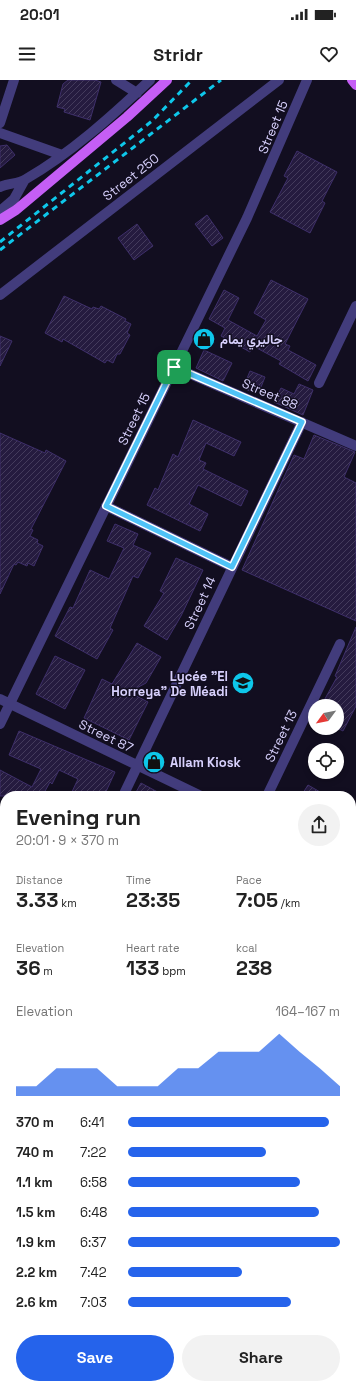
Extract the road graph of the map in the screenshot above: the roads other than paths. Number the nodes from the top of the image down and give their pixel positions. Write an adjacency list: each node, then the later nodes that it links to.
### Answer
1 (14, 80): 10 (street)
2 (116, 80): 9 (street)
3 (150, 80): 9 (street)
4 (167, 80): 16 (main road)
5 (278, 80): 17 (street, Street 250)
6 (307, 80): 19 (street, Street 15)
7 (352, 80): 8 (main road)
8 (356, 85)
9 (137, 93): 12 (street)
10 (0, 123)
11 (0, 133): 12 (street)
12 (62, 155): 13 (street)
13 (24, 181): 14 (street); 15 (street)
14 (0, 187)
15 (0, 211)
16 (0, 220)
17 (0, 295)
18 (356, 306): 20 (street)
19 (174, 367): 21 (street, Street 88); 23 (street, Street 15)
20 (319, 383)
21 (302, 422): 22 (street, Street 88); 24 (street, Street 14)
22 (356, 446)
23 (106, 506): 24 (street); 26 (street, Street 15)
24 (232, 567): 28 (street, Street 14)
25 (340, 644): 31 (street, Street 13)
26 (5, 701): 27 (street, Street 15); 28 (street, Street 87)
27 (0, 724)
28 (138, 765): 29 (street, Street 14); 30 (street, Street 87)
29 (125, 791)
30 (191, 791)
31 (269, 791)

